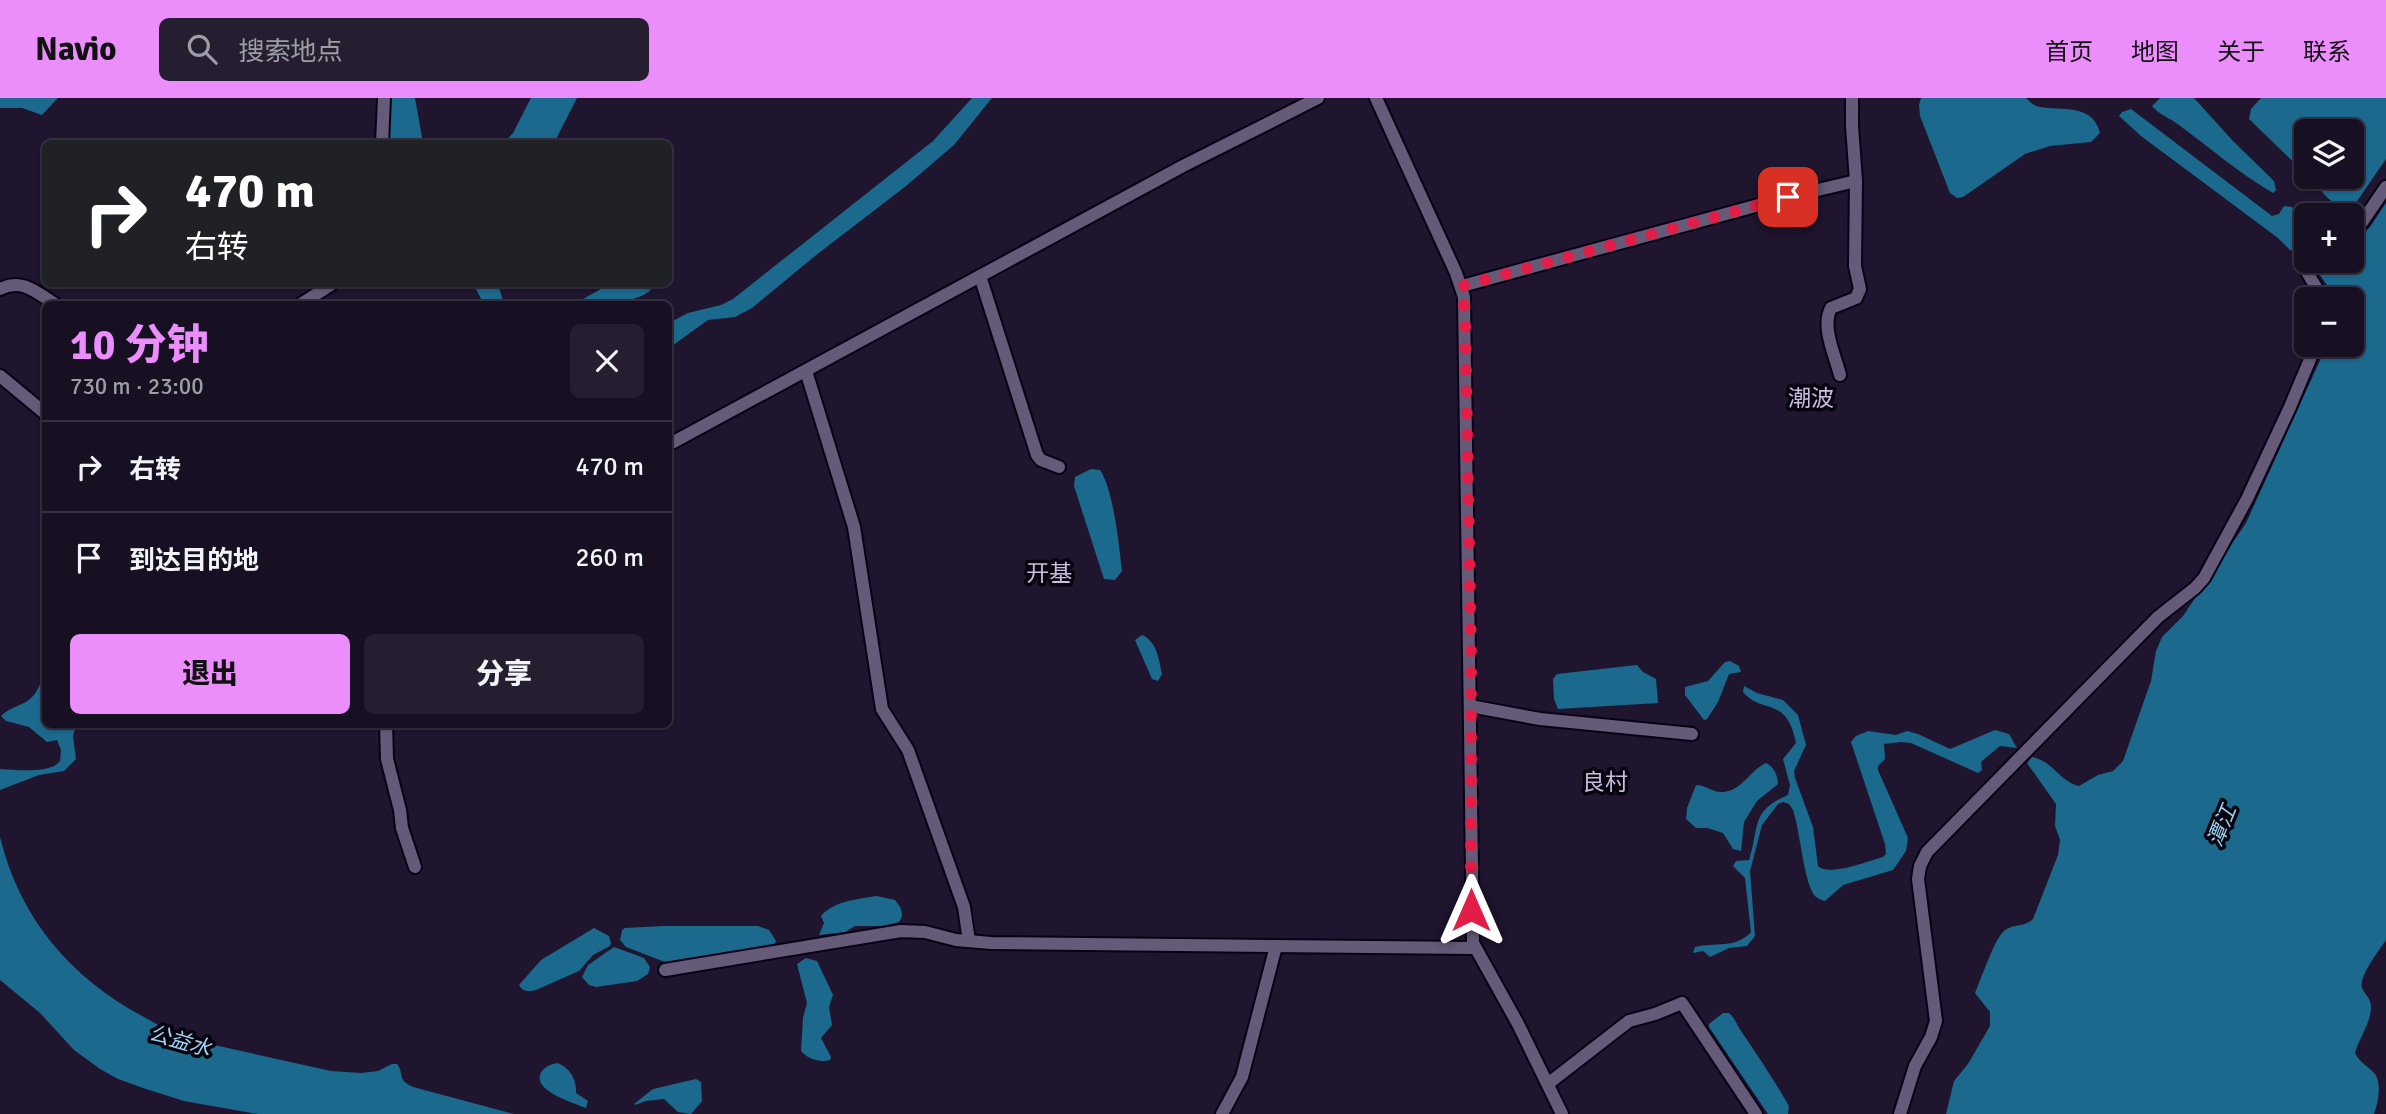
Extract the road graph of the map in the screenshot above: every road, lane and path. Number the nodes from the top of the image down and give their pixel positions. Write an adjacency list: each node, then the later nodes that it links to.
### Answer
1 (384, 98): 5 (street)
2 (1318, 98): 9 (street)
3 (1376, 98): 10 (street)
4 (1852, 98): 6 (street)
5 (382, 140)
6 (1856, 181): 10 (street); 17 (street)
7 (2386, 187): 8 (street)
8 (2364, 219)
9 (980, 276): 16 (street); 21 (street)
10 (1462, 286): 22 (street)
11 (326, 287): 14 (street)
12 (0, 289): 13 (street)
13 (50, 301)
14 (306, 301)
15 (2311, 357): 34 (street)
16 (806, 371): 20 (street); 26 (street)
17 (1840, 375)
18 (0, 376): 19 (street)
19 (42, 411)
20 (672, 442)
21 (1059, 467)
22 (1471, 706): 24 (street); 28 (street)
23 (386, 728): 25 (street)
24 (1692, 734)
25 (415, 867)
26 (970, 941): 27 (street); 29 (street)
27 (1276, 946): 28 (street); 31 (street)
28 (1475, 948): 30 (street)
29 (665, 970)
30 (1549, 1083): 32 (street); 33 (street)
31 (1222, 1114)
32 (1562, 1114)
33 (1756, 1114)
34 (1900, 1114)

